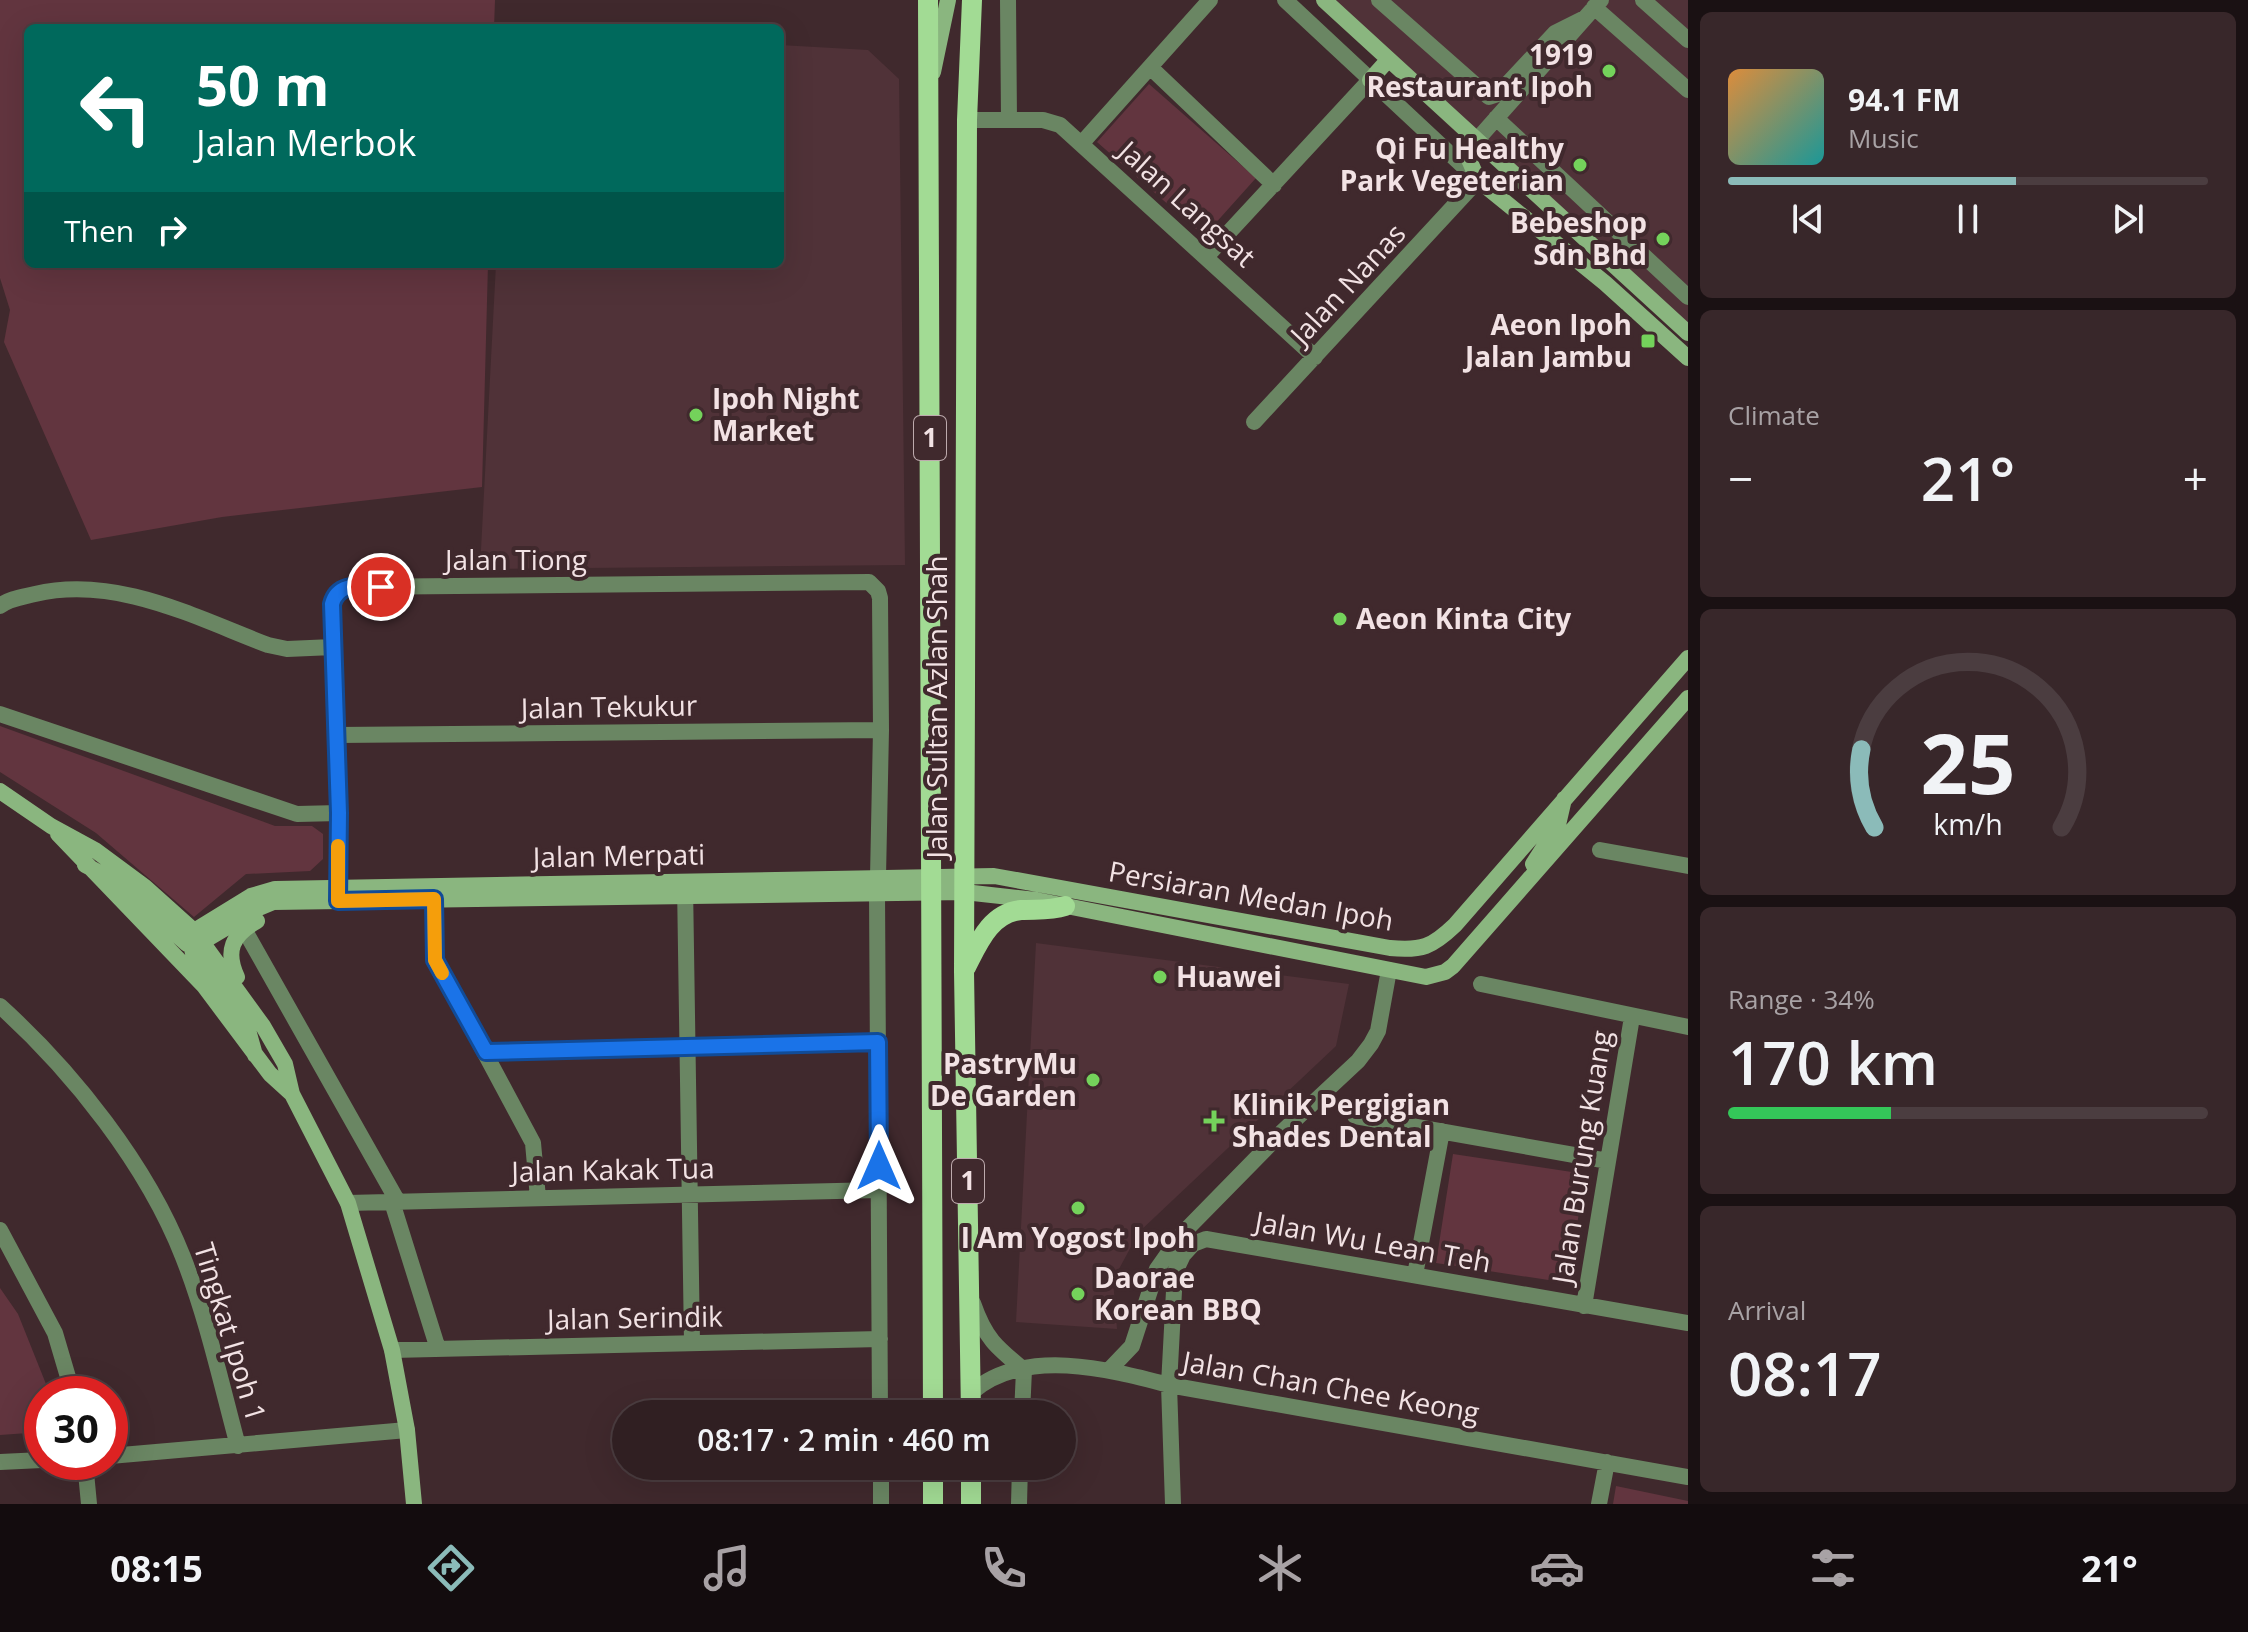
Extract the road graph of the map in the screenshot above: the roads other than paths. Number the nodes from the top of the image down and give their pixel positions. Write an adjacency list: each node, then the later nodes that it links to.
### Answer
1 (928, 0): 15 (main road, Jalan Sultan Azlan Shah / 1)
2 (948, 0): 15 (street)
3 (972, 0): 18 (main road, Jalan Sultan Azlan Shah / 1)
4 (1008, 0): 19 (street)
5 (1210, 0): 13 (street)
6 (1285, 0): 14 (street)
7 (1324, 0): 12 (street)
8 (1379, 0): 10 (street)
9 (1643, 0): 11 (street)
10 (1593, 8): 16 (street); 17 (street)
11 (1688, 40)
12 (1388, 60): 14 (street); 20 (street)
13 (1150, 67): 21 (street); 23 (street)
14 (1370, 80): 22 (street); 23 (street)
15 (929, 85): 44 (main road, Jalan Sultan Azlan Shah / 1)
16 (1688, 90)
17 (1496, 118): 20 (street); 25 (street)
18 (967, 120): 19 (street, Jalan Langsat); 45 (main road, Jalan Sultan Azlan Shah / 1)
19 (1009, 120): 21 (street, Jalan Langsat)
20 (1476, 141): 22 (street); 26 (street)
21 (1082, 143): 24 (street, Jalan Langsat)
22 (1478, 180): 27 (street, Jalan Nanas); 28 (street)
23 (1274, 185): 24 (street)
24 (1206, 257): 27 (street, Jalan Langsat)
25 (1688, 297)
26 (1688, 333)
27 (1315, 357): 29 (street, Jalan Nanas)
28 (1688, 358)
29 (1254, 422)
30 (0, 606): 31 (street)
31 (333, 647): 35 (street, Jalan Tiong); 36 (street, Jalan Tiong)
32 (1688, 658): 38 (street, Persiaran Medan Ipoh)
33 (1688, 698): 52 (street, Persiaran Medan Ipoh)
34 (0, 714): 39 (street)
35 (881, 730): 36 (street, Jalan Tekukur); 46 (street)
36 (337, 735): 39 (street, Jalan Tiong)
37 (0, 791): 40 (street)
38 (1564, 797): 45 (street, Persiaran Medan Ipoh); 52 (street)
39 (339, 813): 49 (street, Jalan Tiong)
40 (51, 826): 42 (street); 54 (street)
41 (1600, 850): 43 (street)
42 (85, 865): 54 (street); 65 (street)
43 (1688, 866)
44 (932, 884): 45 (street, Jalan Merpati); 46 (street, Jalan Merpati); 90 (main road, Jalan Sultan Azlan Shah / 1)
45 (964, 884): 51 (street, Persiaran Medan Ipoh); 56 (main road, Jalan Sultan Azlan Shah / 1)
46 (877, 885): 47 (street, Jalan Merpati); 62 (street)
47 (685, 888): 48 (street, Jalan Merpati); 63 (street)
48 (434, 892): 49 (street, Jalan Merpati); 64 (street)
49 (338, 894): 50 (street, Jalan Merpati); 54 (street, Jalan Merpati)
50 (311, 902): 53 (street); 54 (street, Jalan Merpati)
51 (1065, 906): 55 (street, Persiaran Medan Ipoh); 56 (main road)
52 (1502, 913): 55 (street, Persiaran Medan Ipoh)
53 (244, 929): 58 (street); 73 (street)
54 (196, 939): 58 (street); 65 (street)
55 (1389, 970): 84 (street)
56 (964, 971): 77 (main road, Jalan Sultan Azlan Shah / 1)
57 (1481, 984): 60 (street)
58 (241, 993): 66 (street)
59 (0, 1006): 94 (street, Tingkat Ipoh 1)
60 (1632, 1017): 61 (street); 69 (street, Jalan Burung Kuang)
61 (1688, 1027)
62 (878, 1042): 63 (street); 70 (street)
63 (687, 1047): 64 (street); 71 (street)
64 (486, 1052): 72 (street)
65 (255, 1055): 66 (street)
66 (292, 1094): 74 (street)
67 (1355, 1116): 68 (street)
68 (1442, 1131): 69 (street); 76 (street)
69 (1608, 1161): 78 (street, Jalan Burung Kuang)
70 (879, 1190): 71 (street, Jalan Kakak Tua); 80 (street)
71 (689, 1195): 72 (street, Jalan Kakak Tua); 81 (street)
72 (538, 1198): 73 (street, Jalan Kakak Tua)
73 (395, 1202): 74 (street, Jalan Kakak Tua); 82 (street)
74 (348, 1203): 83 (street)
75 (0, 1230): 86 (street)
76 (1415, 1275): 78 (street, Jalan Wu Lean Teh); 87 (street, Jalan Wu Lean Teh)
77 (971, 1296): 85 (street); 88 (main road, Jalan Sultan Azlan Shah / 1)
78 (1584, 1306): 79 (street, Jalan Wu Lean Teh)
79 (1688, 1323)
80 (880, 1339): 81 (street, Jalan Serindik); 89 (street)
81 (692, 1343): 82 (street, Jalan Serindik)
82 (438, 1349): 83 (street, Jalan Serindik)
83 (392, 1350): 93 (street)
84 (1110, 1369): 85 (street, Jalan Chan Chee Keong); 87 (street, Jalan Chan Chee Keong)
85 (1024, 1370): 88 (street, Jalan Chan Chee Keong); 92 (street)
86 (68, 1376)
87 (1169, 1385): 98 (street, Jalan Chan Chee Keong); 111 (street, Jalan Wu Lean Teh)
88 (972, 1392): 91 (main road, Jalan Sultan Azlan Shah / 1)
89 (880, 1400)
90 (933, 1400)
91 (972, 1400)
92 (1023, 1400)
93 (407, 1430): 94 (street); 106 (street)
94 (238, 1446): 95 (street)
95 (128, 1455)
96 (24, 1461): 97 (street)
97 (0, 1462)
98 (1607, 1462): 99 (street, Jalan Chan Chee Keong); 112 (street)
99 (1688, 1477)
100 (87, 1480): 105 (street)
101 (881, 1480): 107 (street)
102 (933, 1480): 108 (main road)
103 (971, 1480): 109 (main road)
104 (1020, 1480): 110 (street)
105 (89, 1504)
106 (414, 1504)
107 (881, 1504)
108 (933, 1504)
109 (971, 1504)
110 (1019, 1504)
111 (1173, 1504)
112 (1599, 1504)

